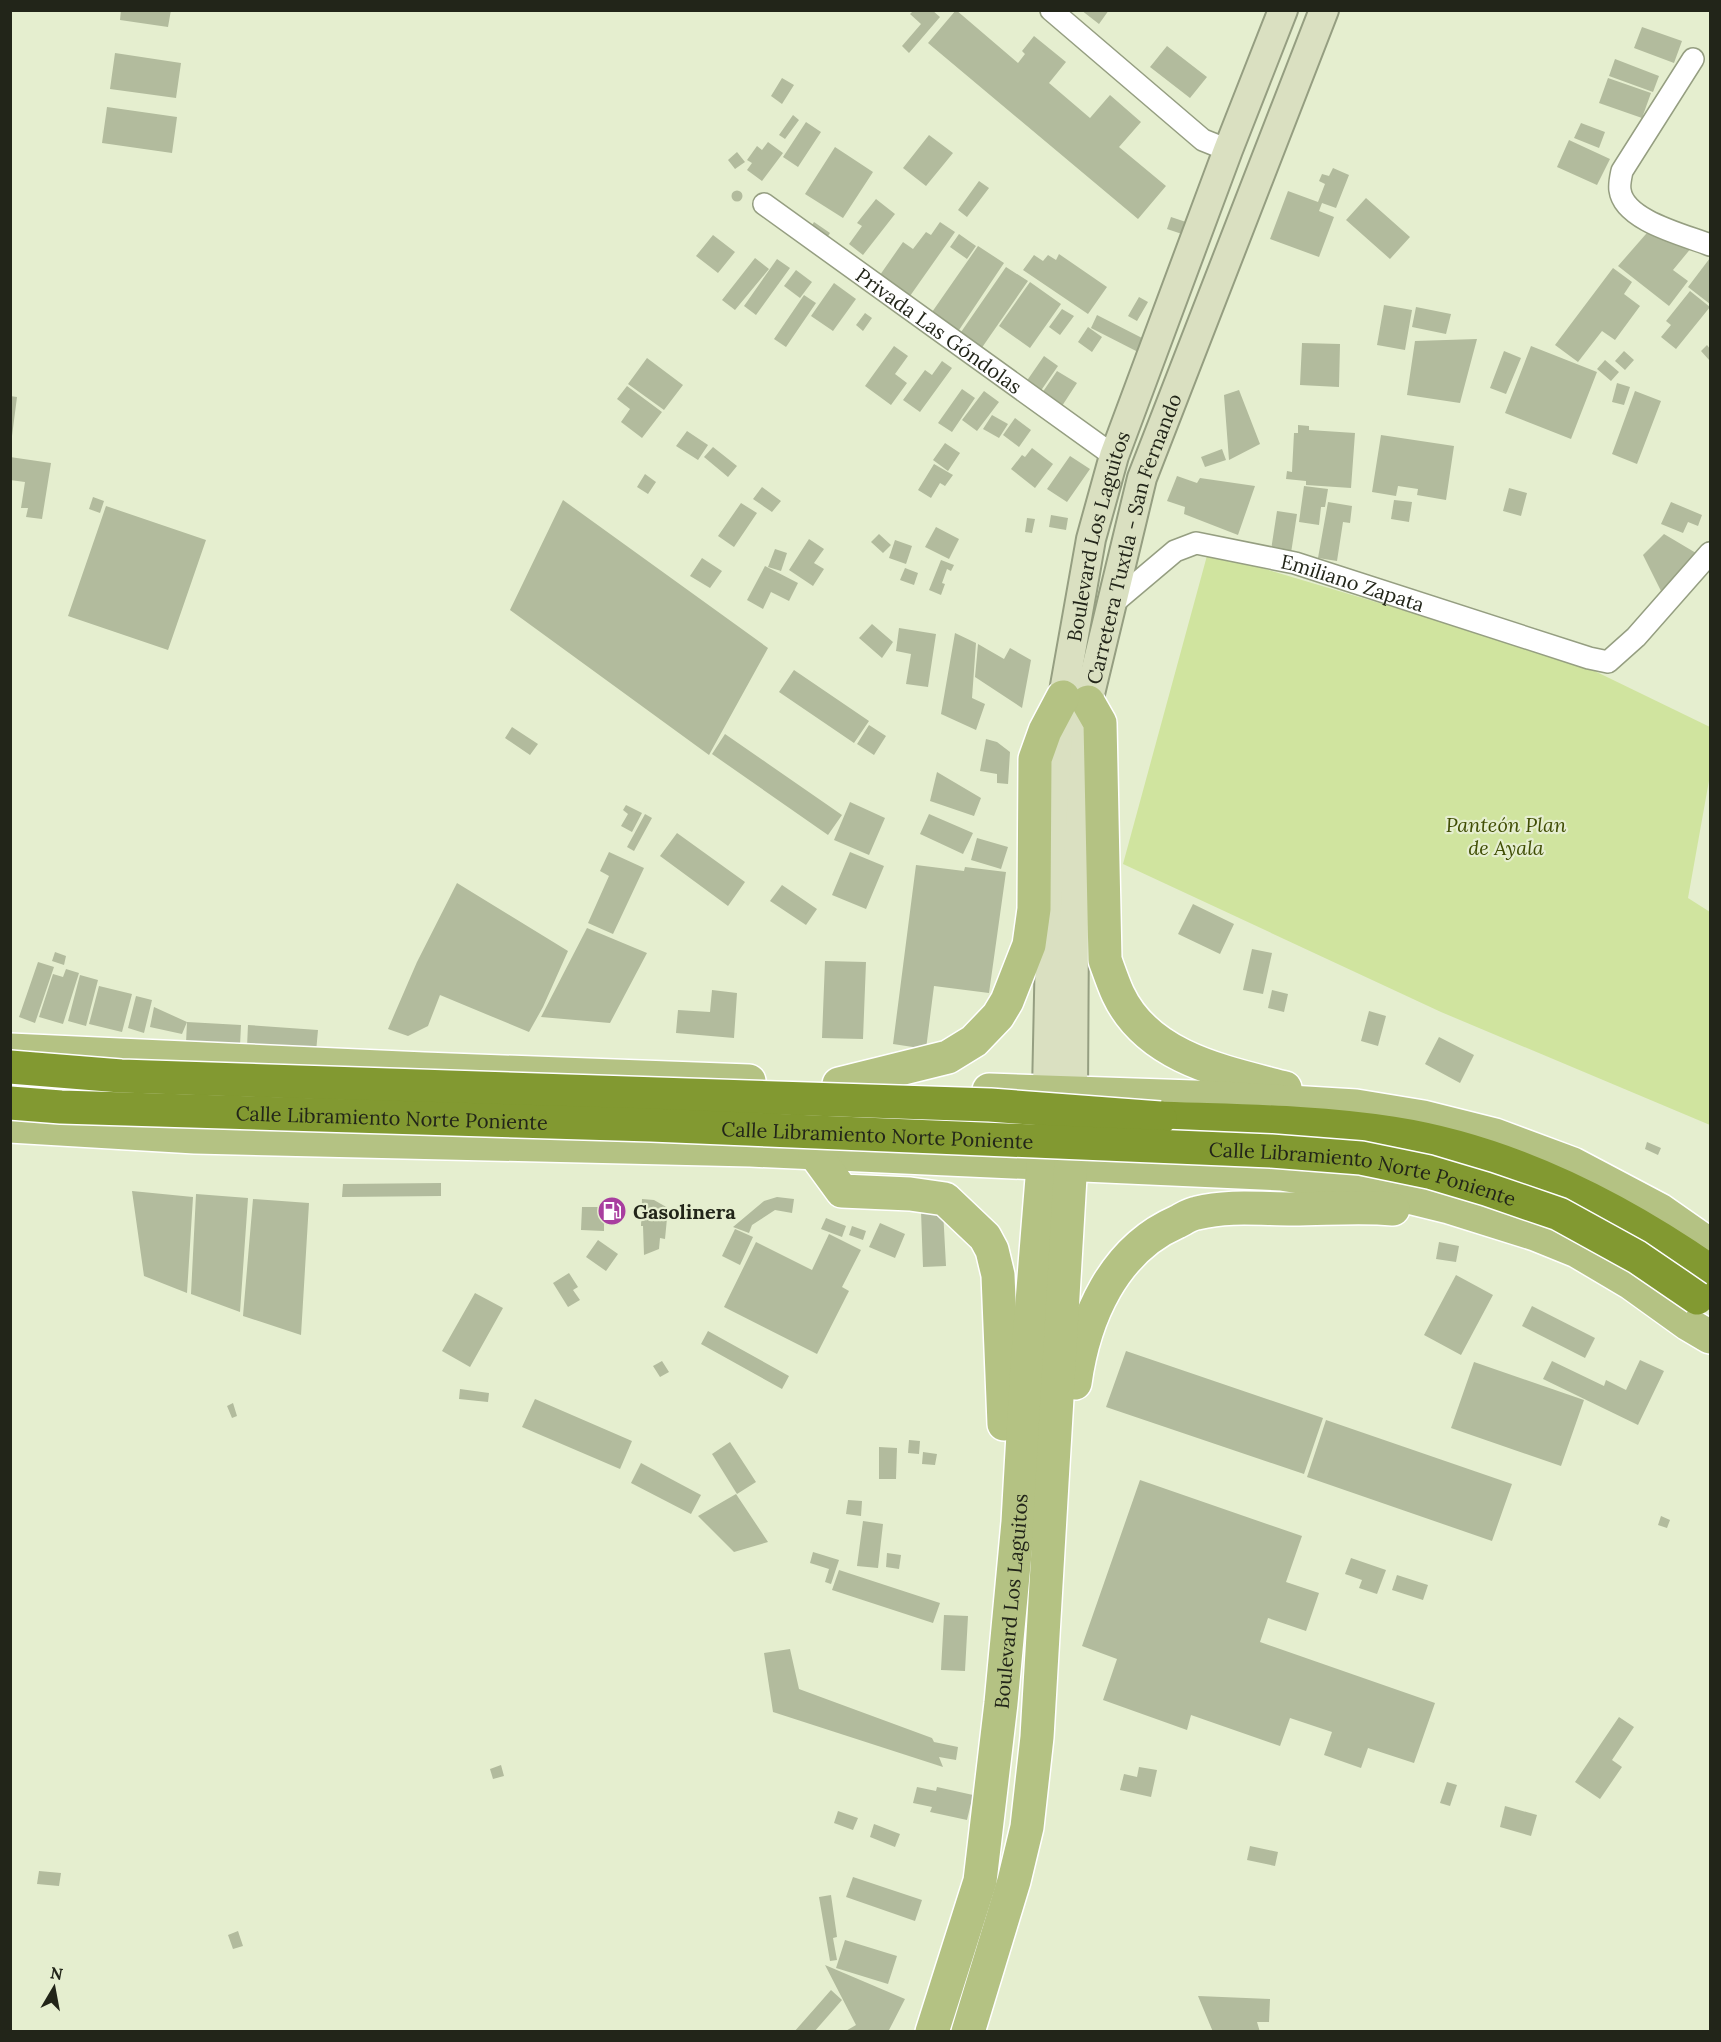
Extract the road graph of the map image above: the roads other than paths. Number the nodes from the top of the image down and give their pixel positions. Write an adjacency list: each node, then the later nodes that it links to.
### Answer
1 (1051, 10): 5 (street)
2 (1283, 10): 5 (main road, Boulevard Los Laguitos)
3 (1324, 10): 10 (main road, Carretera Tuxtla - San Fernando)
4 (1693, 59): 7 (street)
5 (1228, 150): 8 (main road, Boulevard Los Laguitos)
6 (764, 204): 8 (street, Privada Las Góndolas)
7 (1710, 245)
8 (1114, 456): 11 (main road, Boulevard Los Laguitos)
9 (1710, 554): 10 (street, Emiliano Zapata)
10 (1111, 604): 11 (main road, Carretera Tuxtla - San Fernando)
11 (1075, 700): 14 (main road); 15 (main road, Boulevard Los Laguitos); 17 (main road)
12 (10, 1050): 14 (main road)
13 (10, 1067): 23 (highway, Calle Libramiento Norte Poniente, bridge)
14 (839, 1084): 15 (main road)
15 (1060, 1093): 17 (main road); 20 (main road)
16 (10, 1103): 23 (highway, Calle Libramiento Norte Poniente, bridge)
17 (1356, 1106): 22 (main road)
18 (10, 1126): 19 (main road, Calle Libramiento Norte Poniente)
19 (815, 1154): 20 (main road, Calle Libramiento Norte Poniente); 25 (main road)
20 (1058, 1163): 21 (main road, Calle Libramiento Norte Poniente); 25 (main road, Boulevard Los Laguitos); 26 (main road, Boulevard Los Laguitos)
21 (1449, 1207): 24 (main road, Calle Libramiento Norte Poniente); 26 (main road)
22 (1710, 1245)
23 (1706, 1293)
24 (1710, 1337)
25 (1018, 1522): 27 (main road, Boulevard Los Laguitos)
26 (1051, 1527): 28 (main road, Boulevard Los Laguitos)
27 (932, 2031)
28 (968, 2031)

